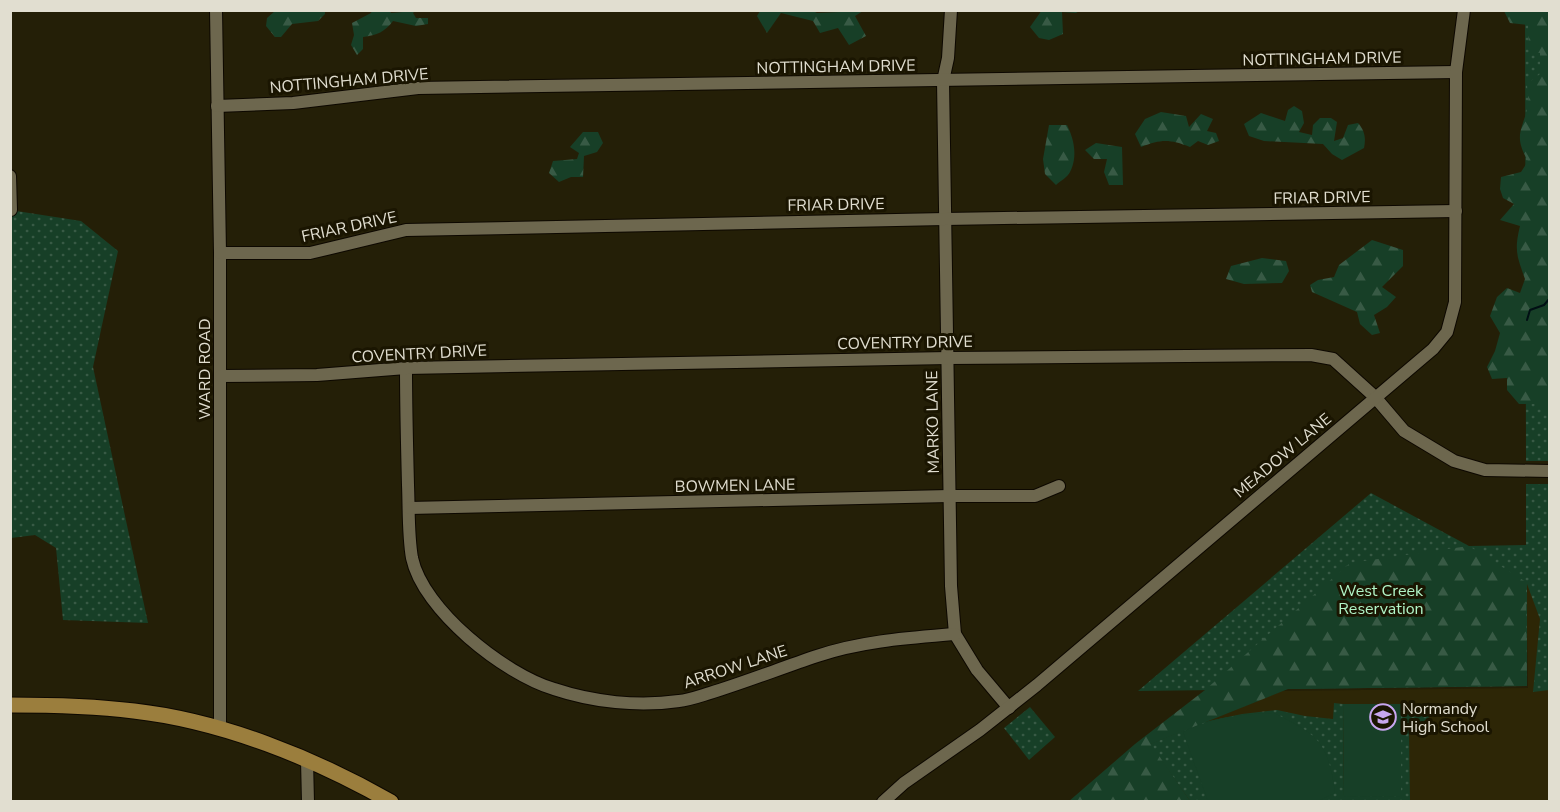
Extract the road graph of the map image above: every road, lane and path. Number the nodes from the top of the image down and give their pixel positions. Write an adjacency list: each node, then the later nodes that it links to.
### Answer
1 (216, 10): 6 (street, WARD ROAD)
2 (951, 10): 5 (street, MARKO LANE)
3 (1464, 10): 4 (street, MEADOW LANE)
4 (1456, 72): 5 (street, NOTTINGHAM DRIVE); 9 (street, MEADOW LANE)
5 (943, 81): 6 (street, NOTTINGHAM DRIVE); 10 (street, MARKO LANE)
6 (217, 106): 11 (street, WARD ROAD)
7 (10, 176): 8 (street)
8 (11, 210)
9 (1456, 211): 10 (street, FRIAR DRIVE); 15 (street, MEADOW LANE)
10 (945, 219): 11 (street, FRIAR DRIVE); 12 (street, MARKO LANE)
11 (220, 253): 14 (street, WARD ROAD)
12 (948, 358): 13 (street, COVENTRY DRIVE); 15 (street, COVENTRY DRIVE); 18 (street, MARKO LANE)
13 (406, 368): 14 (street, COVENTRY DRIVE); 19 (street, ARROW LANE)
14 (220, 376): 23 (street, WARD ROAD)
15 (1375, 397): 16 (street, COVENTRY DRIVE); 22 (street, MEADOW LANE)
16 (1550, 471)
17 (1059, 486): 18 (street, BOWMEN LANE)
18 (949, 496): 19 (street, BOWMEN LANE); 20 (street, MARKO LANE)
19 (409, 508): 20 (street, ARROW LANE)
20 (955, 634): 22 (street, MARKO LANE)
21 (10, 705): 23 (main road)
22 (1009, 708): 27 (street, MEADOW LANE)
23 (220, 728): 24 (main road)
24 (307, 760): 25 (street); 26 (main road)
25 (308, 801)
26 (391, 801)
27 (883, 801)

